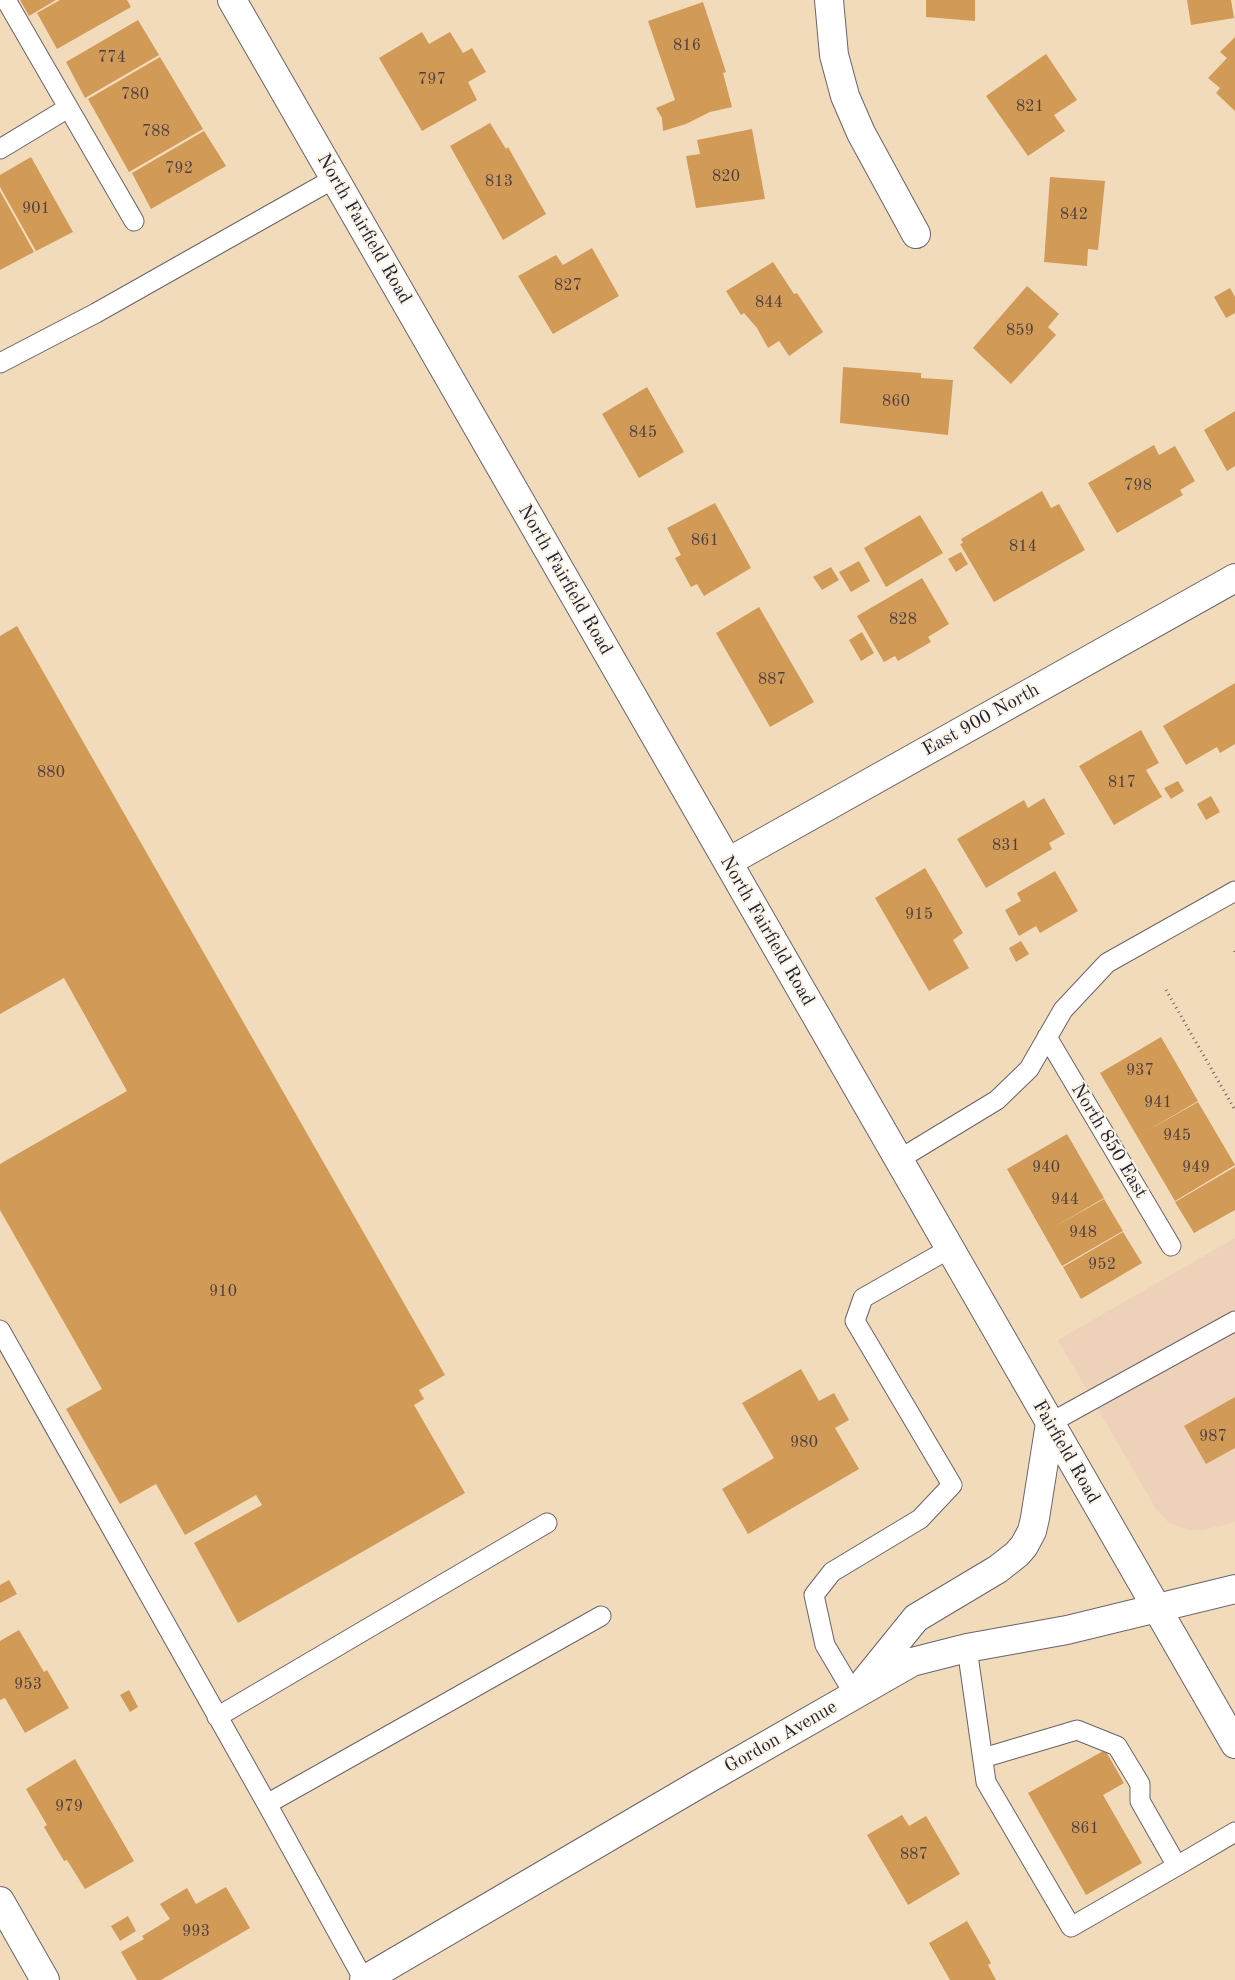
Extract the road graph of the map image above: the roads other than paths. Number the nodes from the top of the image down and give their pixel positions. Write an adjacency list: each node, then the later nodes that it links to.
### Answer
1 (6, 0): 4 (lane)
2 (232, 0): 6 (main road, North Fairfield Road)
3 (829, 0): 8 (main road)
4 (68, 108): 5 (lane); 7 (lane)
5 (0, 149)
6 (335, 178): 9 (lane); 11 (main road, North Fairfield Road)
7 (134, 222)
8 (916, 234)
9 (0, 364)
10 (1235, 578): 11 (main road, East 900 North)
11 (728, 862): 14 (main road, North Fairfield Road)
12 (1235, 891): 13 (lane)
13 (1047, 1036): 14 (lane); 15 (lane, North 850 East)
14 (898, 1160): 16 (main road, Fairfield Road)
15 (1171, 1246)
16 (949, 1249): 19 (main road, Fairfield Road); 25 (lane)
17 (1235, 1321): 19 (lane)
18 (0, 1330): 26 (lane)
19 (1050, 1423): 22 (main road, Fairfield Road); 25 (main road)
20 (547, 1523): 26 (lane)
21 (1235, 1589): 22 (main road, Gordon Avenue)
22 (1156, 1609): 24 (main road, Gordon Avenue); 27 (main road, Fairfield Road)
23 (601, 1616): 29 (lane)
24 (967, 1648): 25 (main road, Gordon Avenue); 28 (lane)
25 (854, 1694): 34 (main road, Gordon Avenue)
26 (217, 1717): 29 (lane)
27 (1235, 1744)
28 (983, 1758): 31 (lane); 31 (lane)
29 (267, 1804): 34 (lane)
30 (1235, 1832): 31 (lane)
31 (1177, 1866)
32 (0, 1901): 33 (main road)
33 (45, 1980)
34 (364, 1980)

